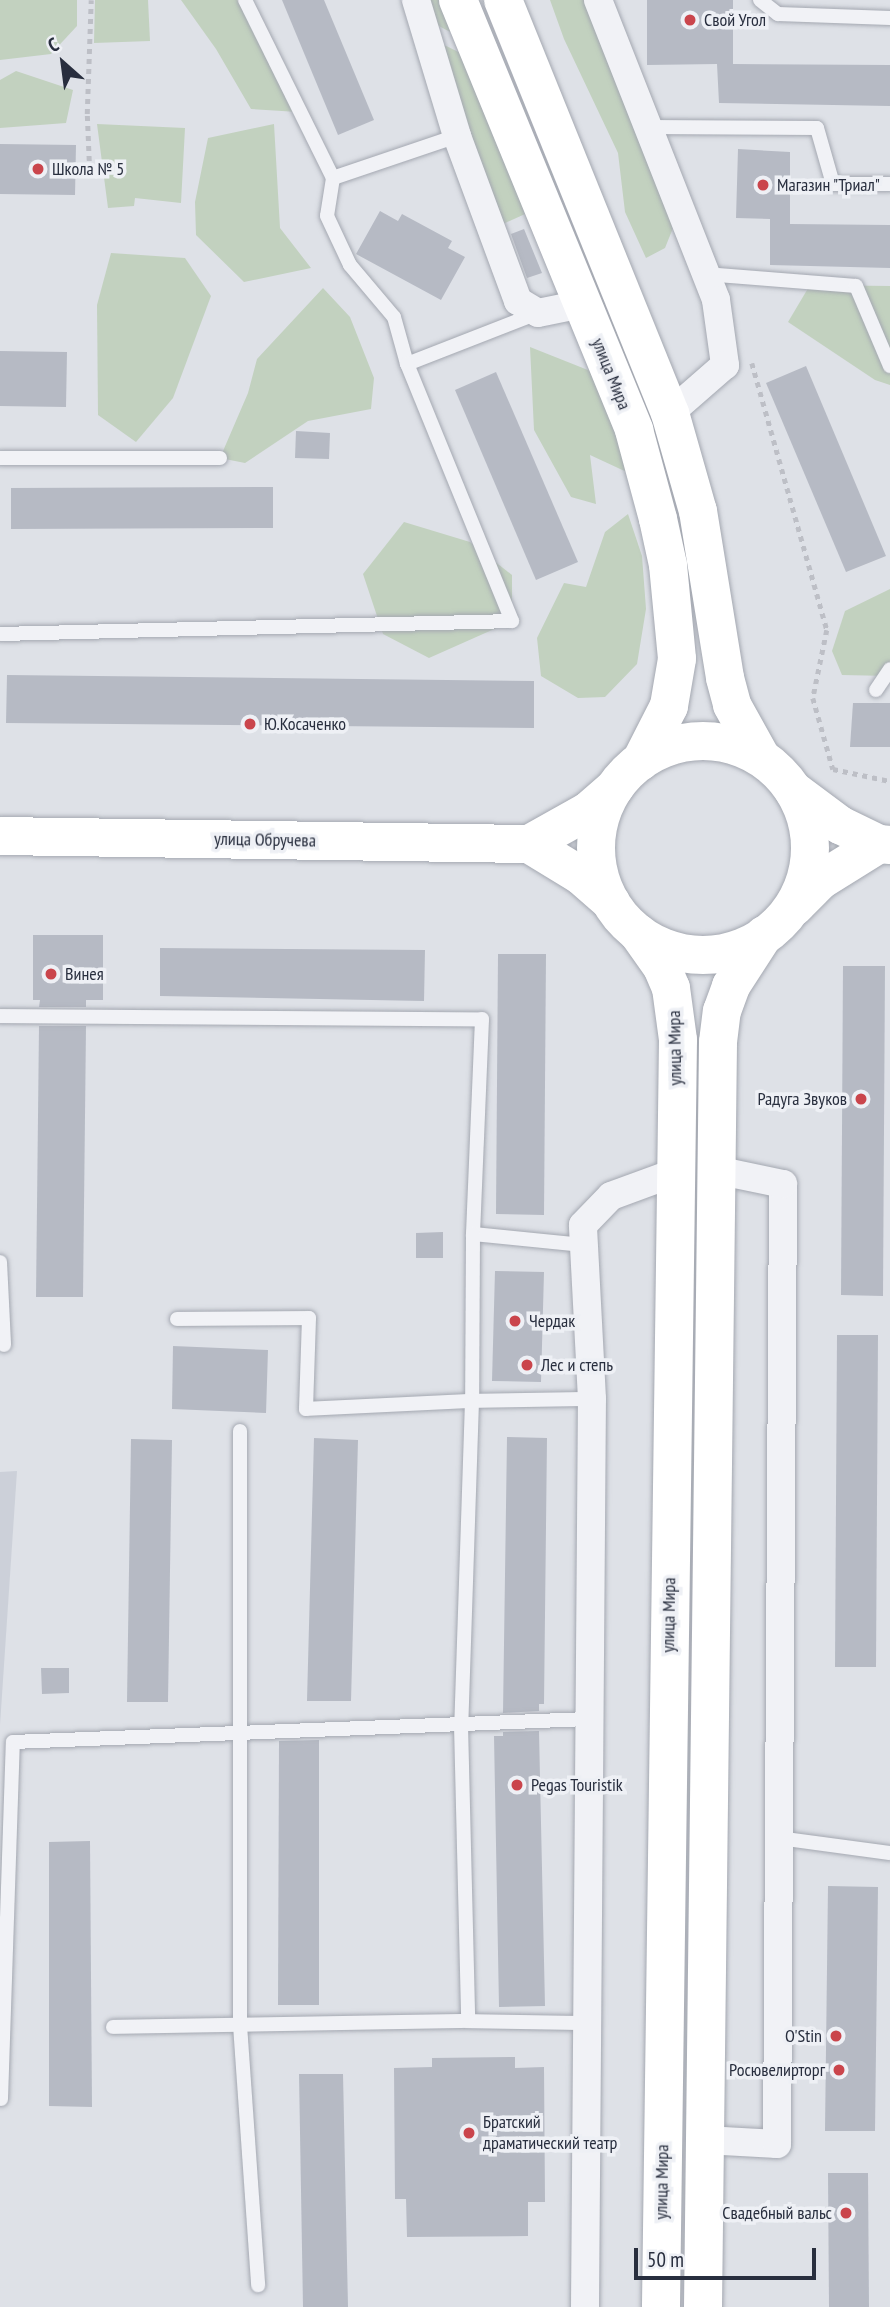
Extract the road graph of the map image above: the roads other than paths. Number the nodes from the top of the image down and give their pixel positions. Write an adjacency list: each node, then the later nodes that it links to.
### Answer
1 (244, 0): 10 (lane)
2 (416, 0): 9 (street)
3 (458, 0): 13 (main road, улица Мира)
4 (503, 0): 17 (main road)
5 (598, 0): 8 (street)
6 (760, 0): 7 (lane)
7 (890, 18)
8 (648, 127): 11 (lane); 12 (street)
9 (457, 136): 10 (lane); 14 (street)
10 (333, 178): 15 (lane)
11 (890, 184)
12 (706, 274): 16 (lane); 17 (street)
13 (582, 304): 14 (street); 24 (main road, улица Мира)
14 (538, 313): 15 (lane)
15 (407, 365): 20 (lane)
16 (890, 366)
17 (670, 413): 23 (main road)
18 (0, 458): 19 (lane)
19 (220, 458)
20 (0, 634)
21 (890, 669): 22 (lane)
22 (890, 690)
23 (761, 757): 24 (main road); 25 (main road)
24 (628, 773): 27 (main road); 29 (main road)
25 (793, 790): 28 (main road); 30 (main road)
26 (0, 836): 27 (main road, улица Обручева)
27 (529, 844): 29 (main road)
28 (885, 844): 30 (main road)
29 (611, 902): 31 (main road)
30 (776, 924): 31 (main road); 33 (main road)
31 (638, 933): 34 (main road, улица Мира)
32 (0, 1016): 35 (lane)
33 (716, 1170): 46 (street); 53 (main road)
34 (674, 1173): 36 (street); 56 (main road, улица Мира)
35 (473, 1234): 36 (lane); 41 (lane)
36 (583, 1245): 40 (street)
37 (0, 1262): 39 (lane)
38 (177, 1319): 41 (lane)
39 (4, 1345)
40 (592, 1399): 41 (lane); 43 (street)
41 (472, 1401): 44 (lane)
42 (240, 1431): 45 (lane)
43 (589, 1719): 44 (lane); 49 (street)
44 (461, 1725): 45 (lane); 48 (lane)
45 (238, 1734): 50 (lane); 52 (lane)
46 (779, 1838): 47 (lane); 53 (street)
47 (890, 1853)
48 (468, 2021): 49 (lane); 50 (lane)
49 (587, 2023): 55 (street)
50 (240, 2025): 51 (lane); 54 (lane)
51 (113, 2027)
52 (1, 2099)
53 (705, 2140): 57 (main road)
54 (258, 2285)
55 (585, 2307)
56 (661, 2307)
57 (703, 2307)

